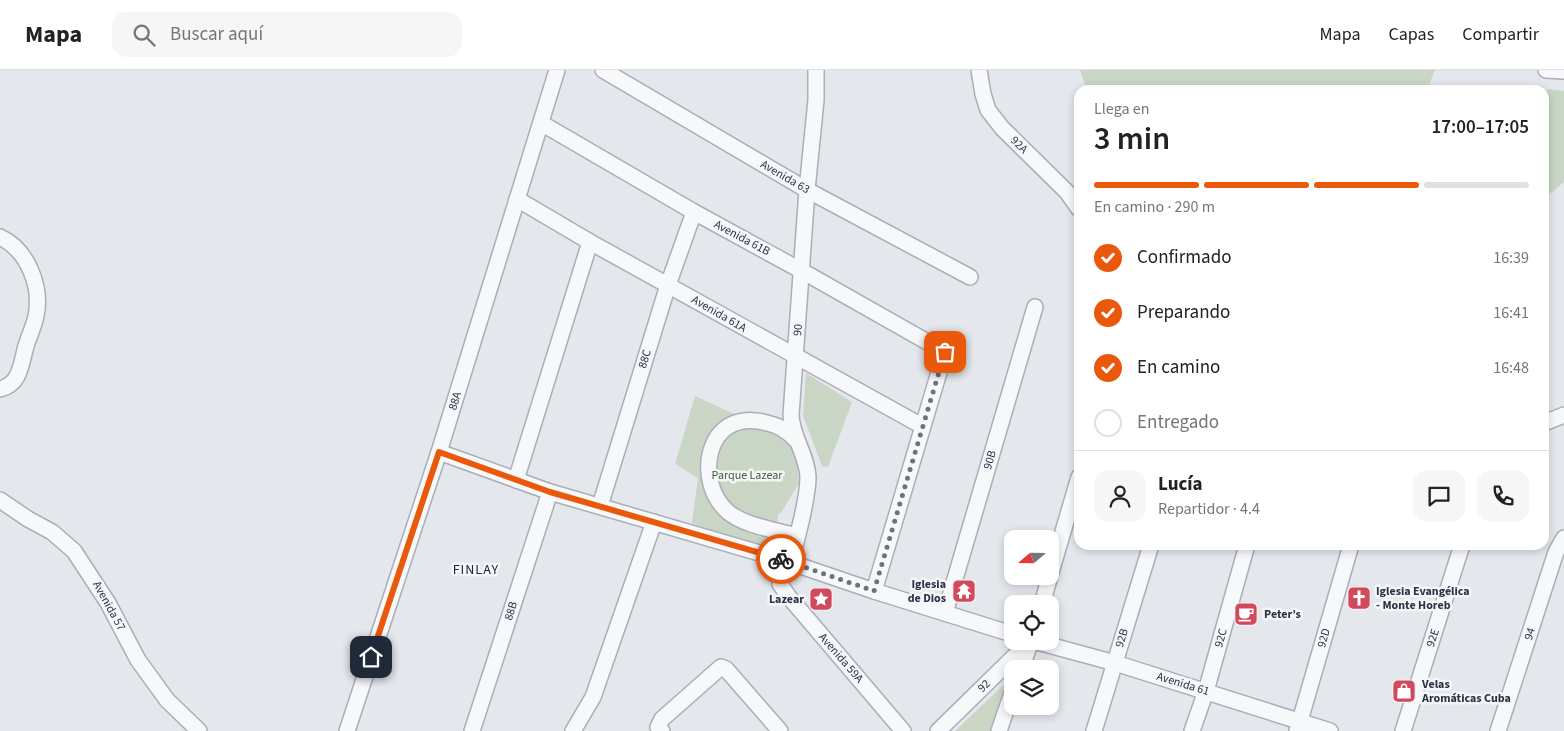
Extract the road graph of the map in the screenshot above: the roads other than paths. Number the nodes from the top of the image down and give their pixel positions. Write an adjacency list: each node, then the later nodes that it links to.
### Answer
1 (557, 70): 7 (street, 88A)
2 (603, 70): 8 (street, Avenida 63)
3 (816, 70): 8 (street, 90)
4 (979, 70): 10 (street, 92A)
5 (1546, 70): 6 (street)
6 (1564, 71)
7 (541, 123): 9 (street, 88A); 11 (street, Avenida 61B)
8 (807, 190): 14 (street, 90); 15 (street, Avenida 63)
9 (517, 199): 13 (street, Avenida 61A); 24 (street, 88A)
10 (1074, 202)
11 (694, 212): 14 (street, Avenida 61B); 16 (street, 88C)
12 (0, 238): 19 (street)
13 (590, 242): 16 (street, Avenida 61A); 25 (street)
14 (802, 271): 18 (street, 90); 22 (street, Avenida 61B)
15 (970, 277)
16 (668, 285): 18 (street, Avenida 61A); 29 (street, 88C)
17 (1035, 307): 42 (street, 90B)
18 (796, 357): 22 (street, Avenida 61A); 23 (street, 90)
19 (0, 389)
20 (1564, 415): 21 (street)
21 (1549, 421)
22 (922, 426): 41 (street)
23 (796, 440): 31 (street, 90); 31 (street)
24 (439, 452): 25 (street); 52 (street, 88A)
25 (516, 480): 26 (street)
26 (550, 492): 29 (street); 53 (street, 88B)
27 (1074, 495): 33 (street)
28 (0, 500): 51 (street, Avenida 57)
29 (600, 506): 30 (street)
30 (654, 522): 39 (street); 54 (street)
31 (796, 536): 39 (street, 90)
32 (1564, 538): 38 (street, 94)
33 (1059, 546)
34 (1149, 550): 46 (street, 92B)
35 (1246, 550): 47 (street, 92C)
36 (1350, 550): 49 (street, 92D)
37 (1460, 550): 62 (street, 92E)
38 (1555, 551): 63 (street, 94)
39 (790, 562): 40 (street, 90); 41 (street)
40 (780, 584): 56 (street, Avenida 59A)
41 (874, 591): 42 (street)
42 (945, 613): 43 (street)
43 (1004, 631)
44 (1059, 648): 46 (street, Avenida 61)
45 (1023, 650): 57 (street, 92)
46 (1115, 663): 47 (street, Avenida 61); 59 (street, 92B)
47 (1206, 692): 49 (street, Avenida 61); 60 (street, 92C)
48 (1004, 715): 58 (street)
49 (1298, 726): 61 (street, Avenida 61)
50 (660, 729): 55 (street)
51 (199, 731)
52 (347, 731)
53 (472, 731)
54 (573, 731)
55 (780, 731)
56 (903, 731)
57 (938, 731)
58 (999, 731)
59 (1094, 731)
60 (1192, 731)
61 (1330, 731)
62 (1403, 731)
63 (1498, 731)

